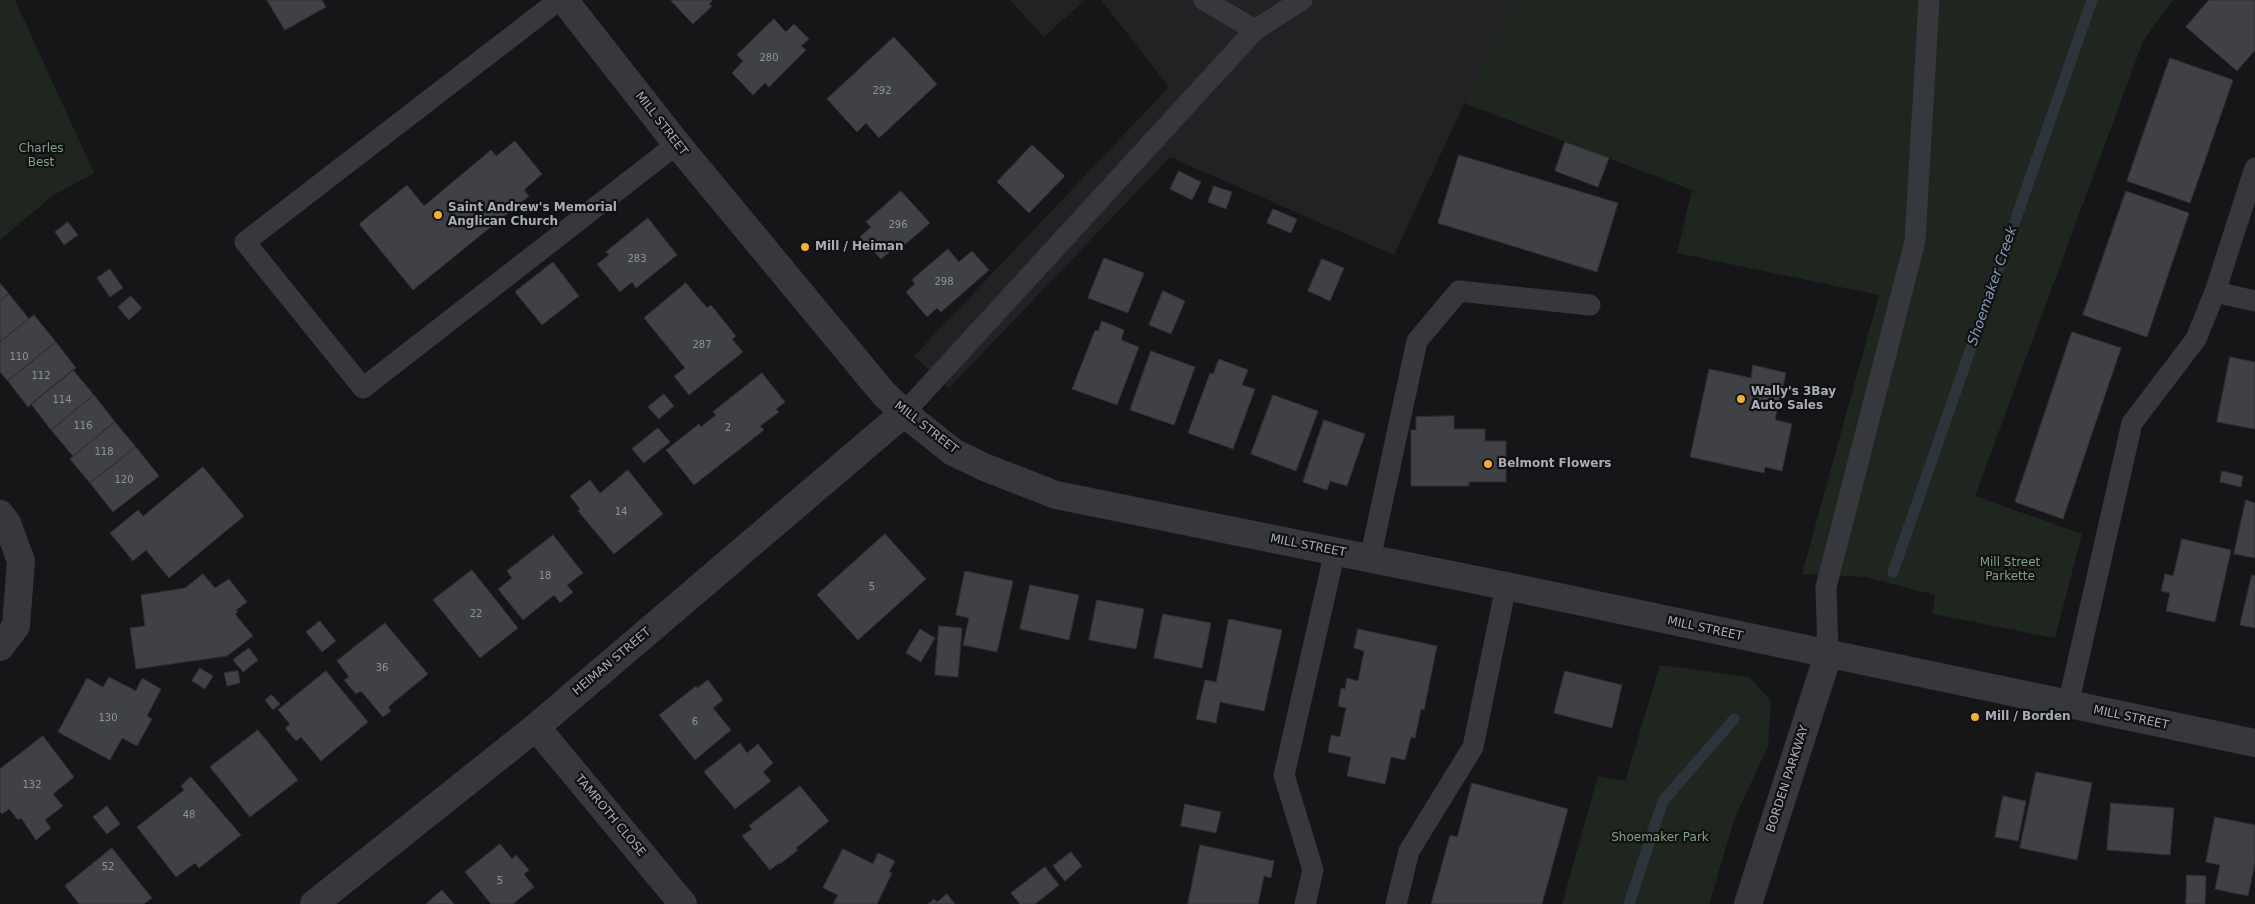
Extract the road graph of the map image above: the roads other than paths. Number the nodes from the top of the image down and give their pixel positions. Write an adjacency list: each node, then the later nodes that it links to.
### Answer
1 (559, 0): 7 (lane)
2 (564, 0): 7 (street, MILL STREET)
3 (1302, 0): 6 (lane)
4 (1929, 0): 18 (lane)
5 (1219, 4): 6 (lane)
6 (1255, 30): 12 (lane)
7 (677, 144): 12 (street, MILL STREET)
8 (2255, 168): 9 (lane)
9 (2214, 292): 10 (lane); 19 (lane)
10 (2255, 301)
11 (1590, 305): 15 (lane)
12 (904, 413): 14 (street, MILL STREET); 20 (street, HEIMAN STREET)
13 (0, 514): 17 (street)
14 (1336, 551): 15 (street, MILL STREET); 24 (lane)
15 (1370, 558): 16 (street, MILL STREET)
16 (1506, 586): 18 (street, MILL STREET); 25 (lane)
17 (0, 647)
18 (1828, 655): 19 (street, MILL STREET); 26 (street, BORDEN PARKWAY)
19 (2068, 705): 21 (street, MILL STREET)
20 (536, 727): 22 (street, HEIMAN STREET); 23 (street, TAMROTH CLOSE)
21 (2255, 744)
22 (314, 904)
23 (683, 904)
24 (1305, 904)
25 (1396, 904)
26 (1748, 904)

